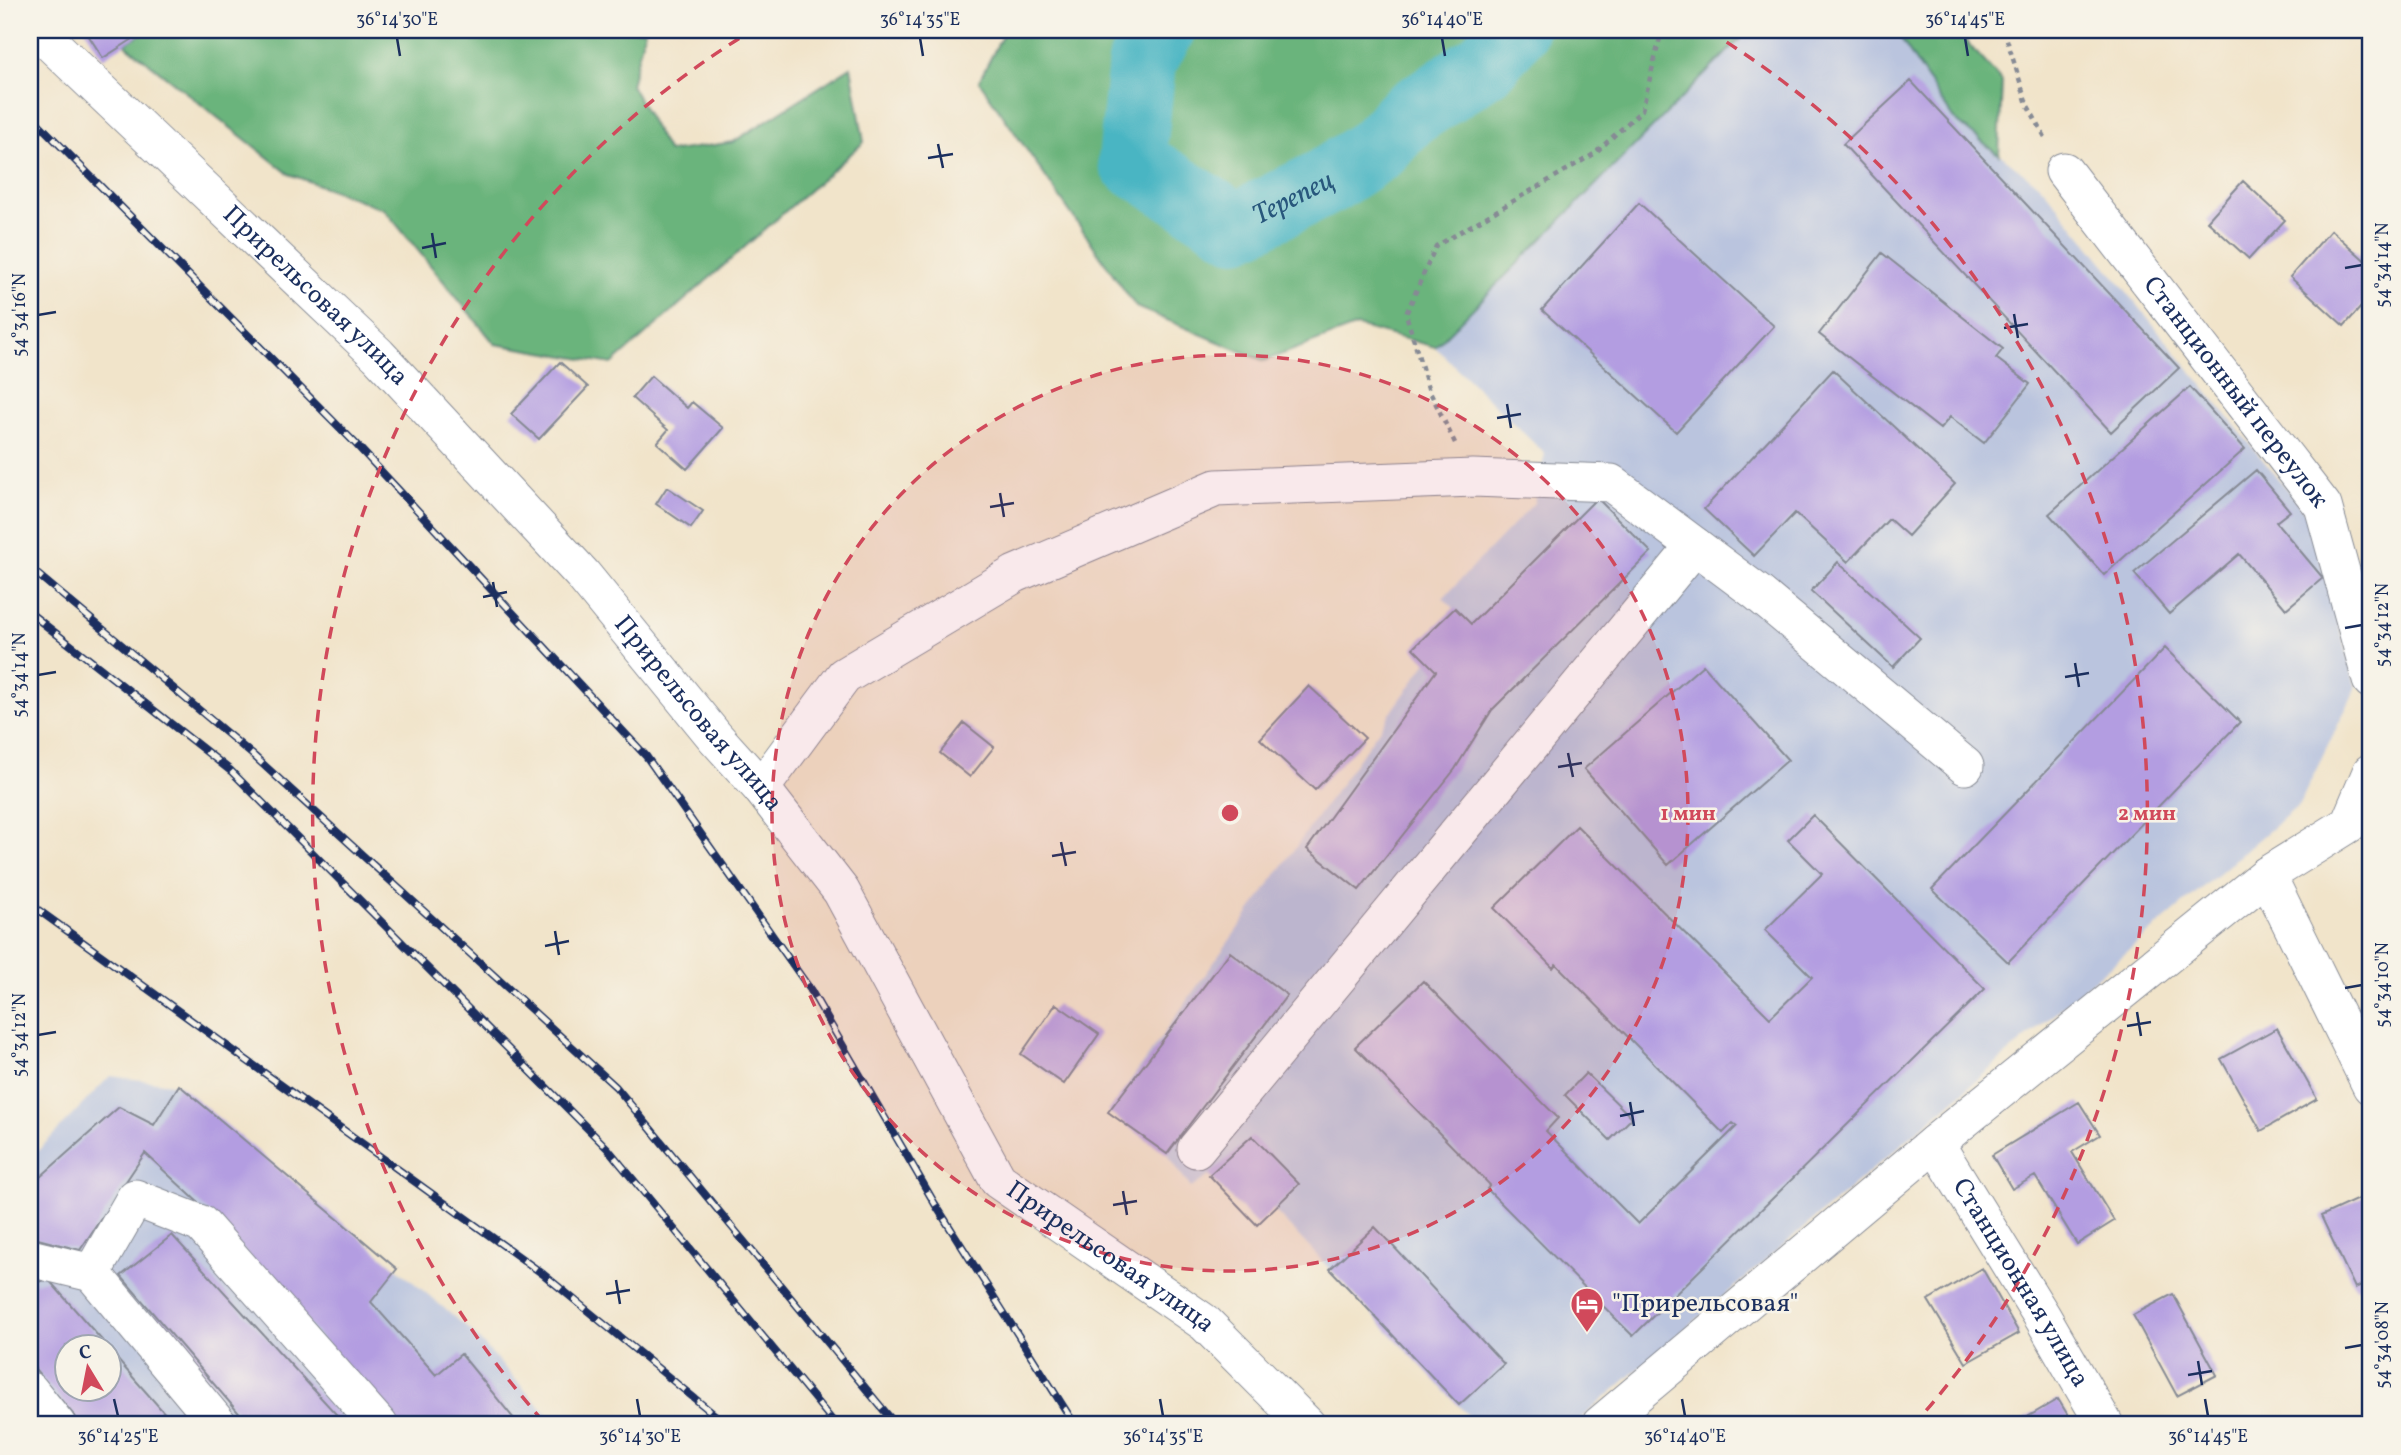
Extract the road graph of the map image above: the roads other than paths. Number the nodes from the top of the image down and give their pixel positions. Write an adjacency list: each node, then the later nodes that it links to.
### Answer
1 (37, 30): 7 (street, Прирельсовая улица)
2 (2064, 171): 4 (street, Станционный переулок)
3 (1695, 546): 5 (street); 7 (street); 11 (street)
4 (2371, 680)
5 (1965, 766)
6 (2371, 772): 8 (street)
7 (761, 788): 18 (street, Прирельсовая улица)
8 (2267, 875): 9 (street); 10 (street)
9 (2371, 1086)
10 (1935, 1143): 19 (street); 20 (street, Станционная улица)
11 (1196, 1149)
12 (30, 1258): 13 (street)
13 (92, 1273): 16 (street); 17 (street)
14 (30, 1391): 15 (street)
15 (57, 1425)
16 (219, 1425)
17 (379, 1425)
18 (1307, 1425)
19 (1600, 1425)
20 (2105, 1425)

